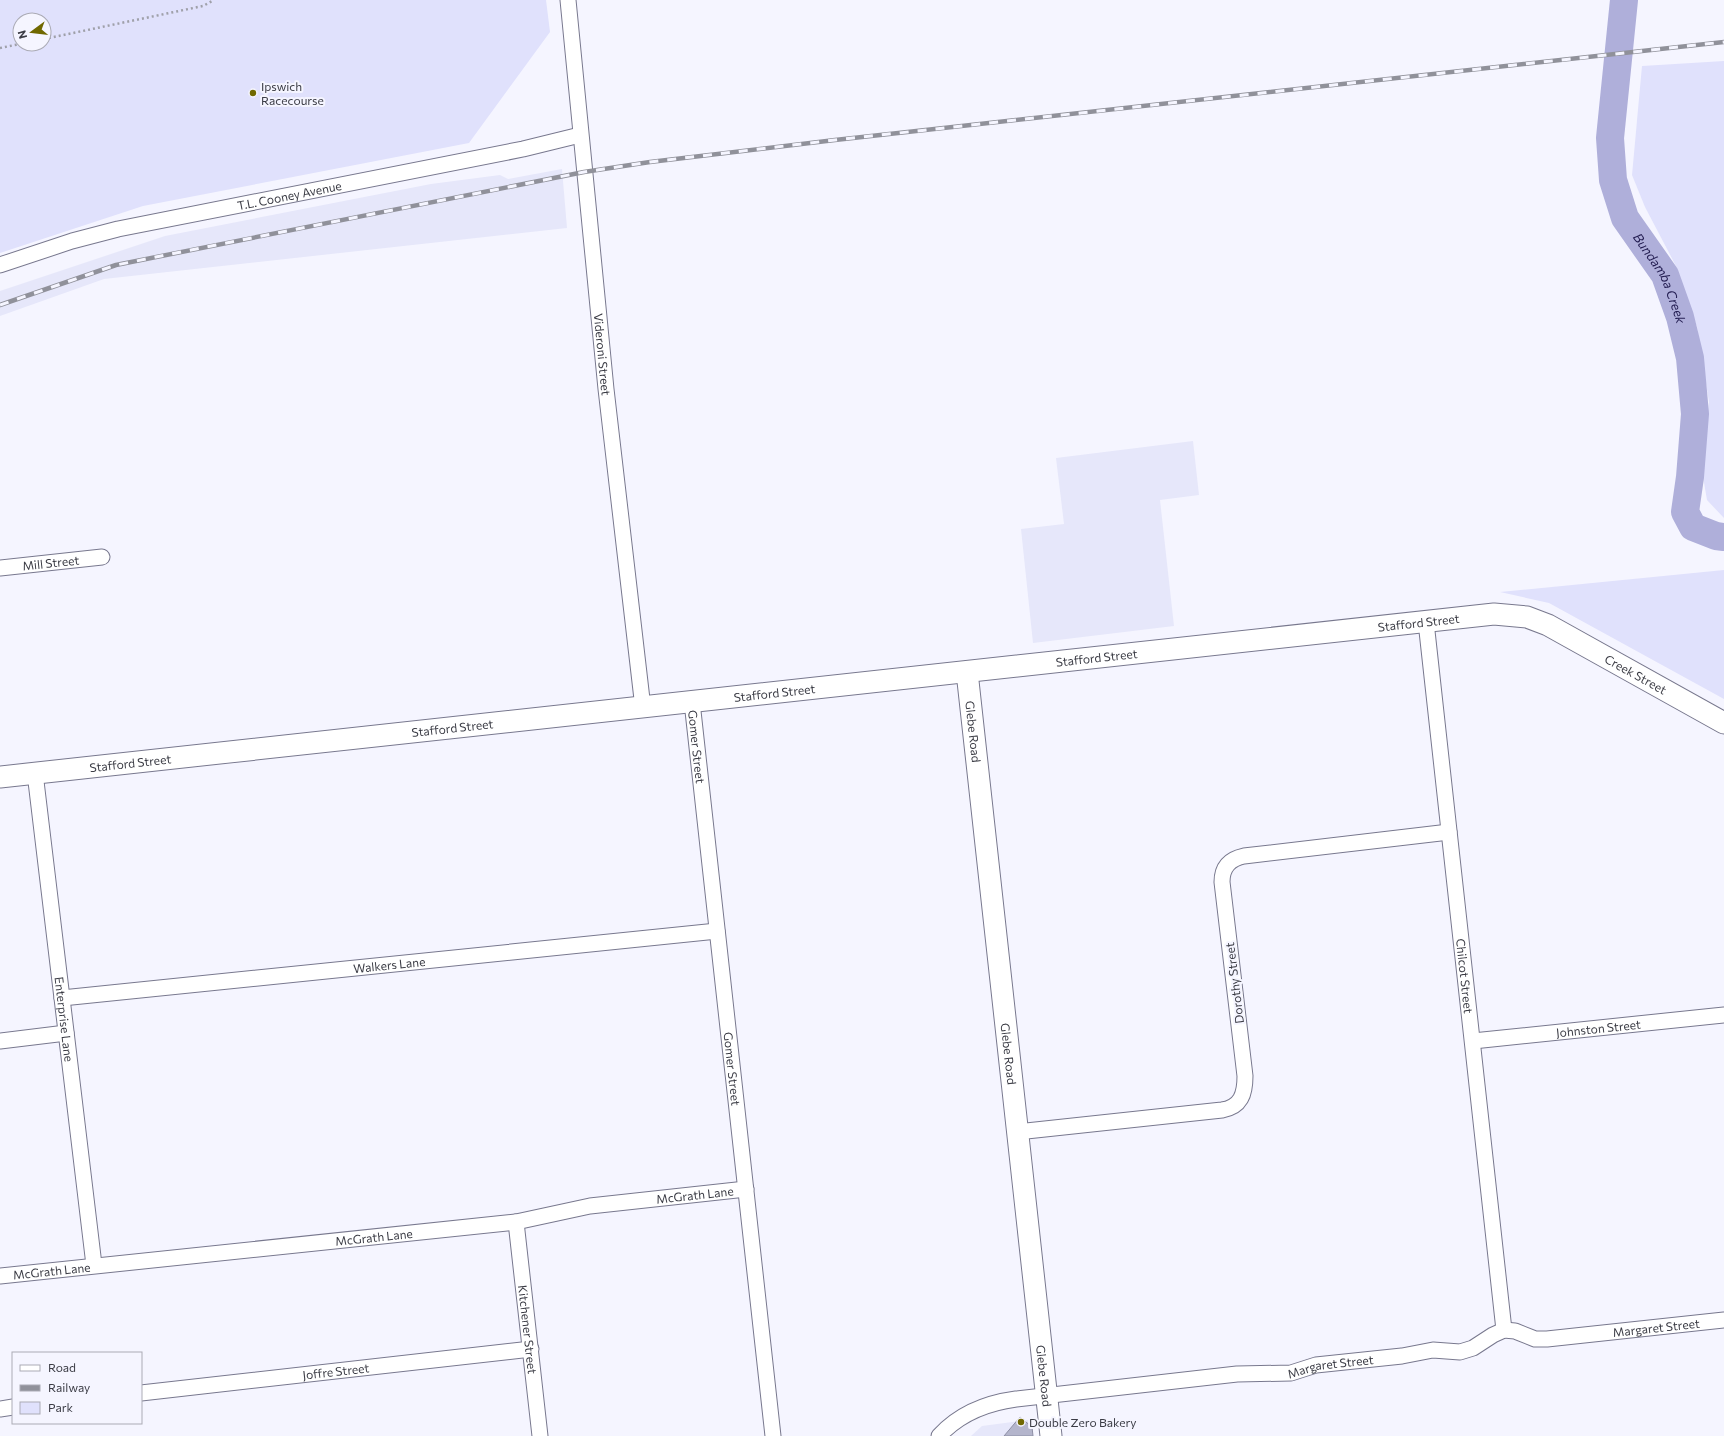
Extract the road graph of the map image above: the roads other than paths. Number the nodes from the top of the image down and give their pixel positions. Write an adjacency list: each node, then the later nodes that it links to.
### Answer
1 (568, 0): 2 (street, Videroni Street)
2 (580, 135): 3 (street, T.L. Cooney Avenue); 10 (street, Videroni Street)
3 (0, 265)
4 (102, 557): 5 (street, Mill Street)
5 (0, 568)
6 (1426, 622): 7 (main road, Stafford Street); 8 (main road, Stafford Street); 14 (street, Chilcot Street)
7 (1548, 625): 11 (main road, Creek Street)
8 (967, 672): 9 (main road, Stafford Street); 21 (main road, Glebe Road)
9 (692, 702): 10 (main road, Stafford Street); 15 (street, Gomer Street)
10 (643, 708): 12 (main road, Stafford Street)
11 (1724, 723)
12 (35, 773): 13 (main road, Stafford Street); 16 (street, Enterprise Lane)
13 (0, 777)
14 (1449, 832): 20 (street, Chilcot Street); 21 (street, Dorothy Street)
15 (717, 931): 16 (street, Walkers Lane); 22 (street, Gomer Street)
16 (62, 998): 18 (street, Enterprise Lane)
17 (1724, 1016): 20 (street, Johnston Street)
18 (66, 1033): 19 (street); 24 (street, Enterprise Lane)
19 (0, 1041)
20 (1472, 1041): 27 (street, Chilcot Street)
21 (1017, 1132): 30 (main road, Glebe Road)
22 (746, 1189): 23 (street, McGrath Lane); 34 (street, Gomer Street)
23 (516, 1222): 24 (street, McGrath Lane); 28 (street, Kitchener Street)
24 (94, 1265): 25 (street, McGrath Lane)
25 (0, 1276)
26 (1724, 1320): 27 (street, Margaret Street)
27 (1504, 1330): 30 (street, Margaret Street)
28 (531, 1349): 29 (street, Joffre Street); 33 (street, Kitchener Street)
29 (142, 1393)
30 (1046, 1395): 35 (street, Margaret Street); 36 (main road, Glebe Road)
31 (12, 1407): 32 (street)
32 (0, 1409)
33 (540, 1436)
34 (773, 1436)
35 (939, 1436)
36 (1051, 1436)

